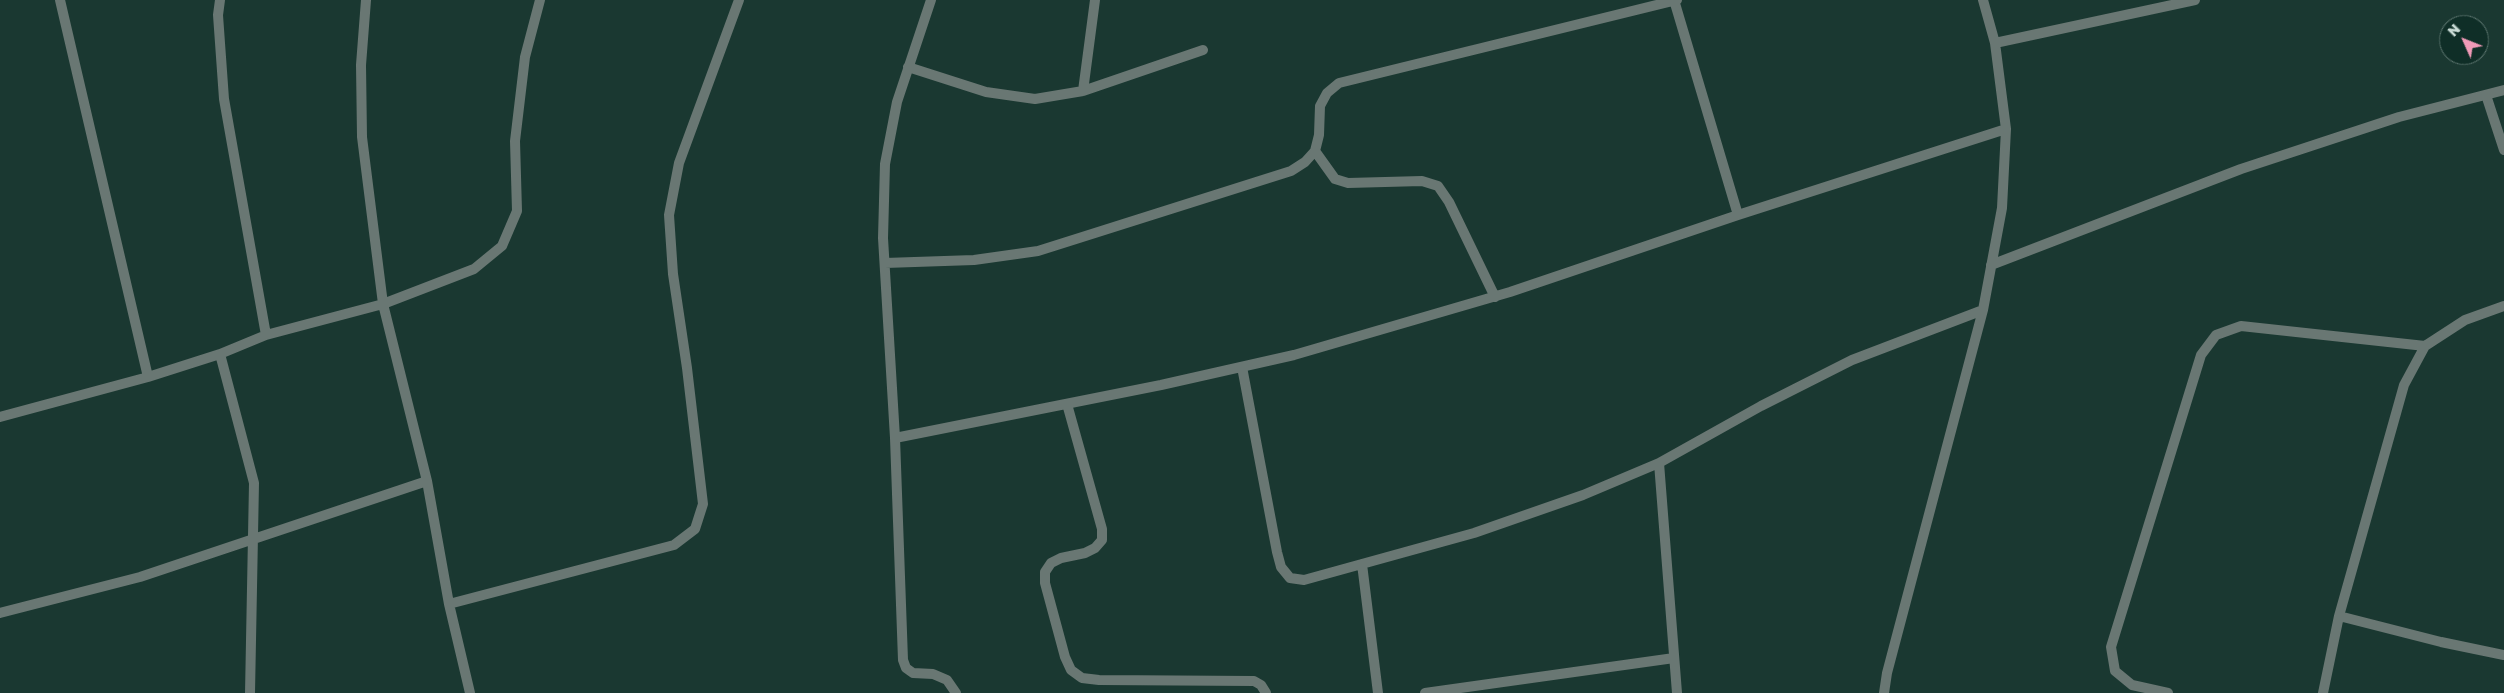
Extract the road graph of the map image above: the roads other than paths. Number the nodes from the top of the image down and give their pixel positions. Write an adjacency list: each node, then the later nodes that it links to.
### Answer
1 (60, 0): 31 (street)
2 (220, 0): 27 (street)
3 (366, 0): 24 (street)
4 (540, 0): 24 (street)
5 (738, 0): 39 (street)
6 (931, 0): 13 (street)
7 (1095, 0): 15 (street)
8 (1675, 0): 19 (street); 20 (street)
9 (1983, 0): 11 (street)
10 (2196, 0): 11 (street)
11 (1995, 43): 17 (street)
12 (1203, 50): 15 (street)
13 (908, 67): 15 (street); 21 (street)
14 (2504, 90): 16 (street)
15 (1083, 91)
16 (2486, 95): 18 (street); 22 (street)
17 (2006, 129): 20 (street); 22 (street)
18 (2504, 150)
19 (1315, 151): 21 (street); 23 (street)
20 (1738, 215): 23 (street)
21 (885, 263): 34 (street)
22 (1990, 265): 26 (street)
23 (1496, 297): 30 (street)
24 (383, 304): 27 (street); 36 (street)
25 (2504, 306): 28 (street)
26 (1983, 310): 35 (street); 51 (street)
27 (266, 335): 29 (street)
28 (2425, 346): 41 (street); 52 (street)
29 (220, 354): 31 (street); 37 (street)
30 (1242, 367): 32 (street); 38 (street)
31 (148, 377): 33 (street)
32 (1067, 404): 34 (street); 47 (street)
33 (0, 417)
34 (895, 438): 46 (street)
35 (1659, 463): 38 (street); 43 (street)
36 (427, 482): 37 (street); 39 (street)
37 (253, 541): 40 (street); 44 (street)
38 (1362, 564): 48 (street)
39 (449, 604): 45 (street)
40 (0, 613)
41 (2340, 616): 42 (street); 53 (street)
42 (2504, 655)
43 (1674, 658): 49 (street); 50 (street)
44 (250, 693)
45 (470, 693)
46 (956, 693)
47 (1266, 693)
48 (1378, 693)
49 (1425, 693)
50 (1677, 693)
51 (1884, 693)
52 (2168, 693)
53 (2323, 693)

